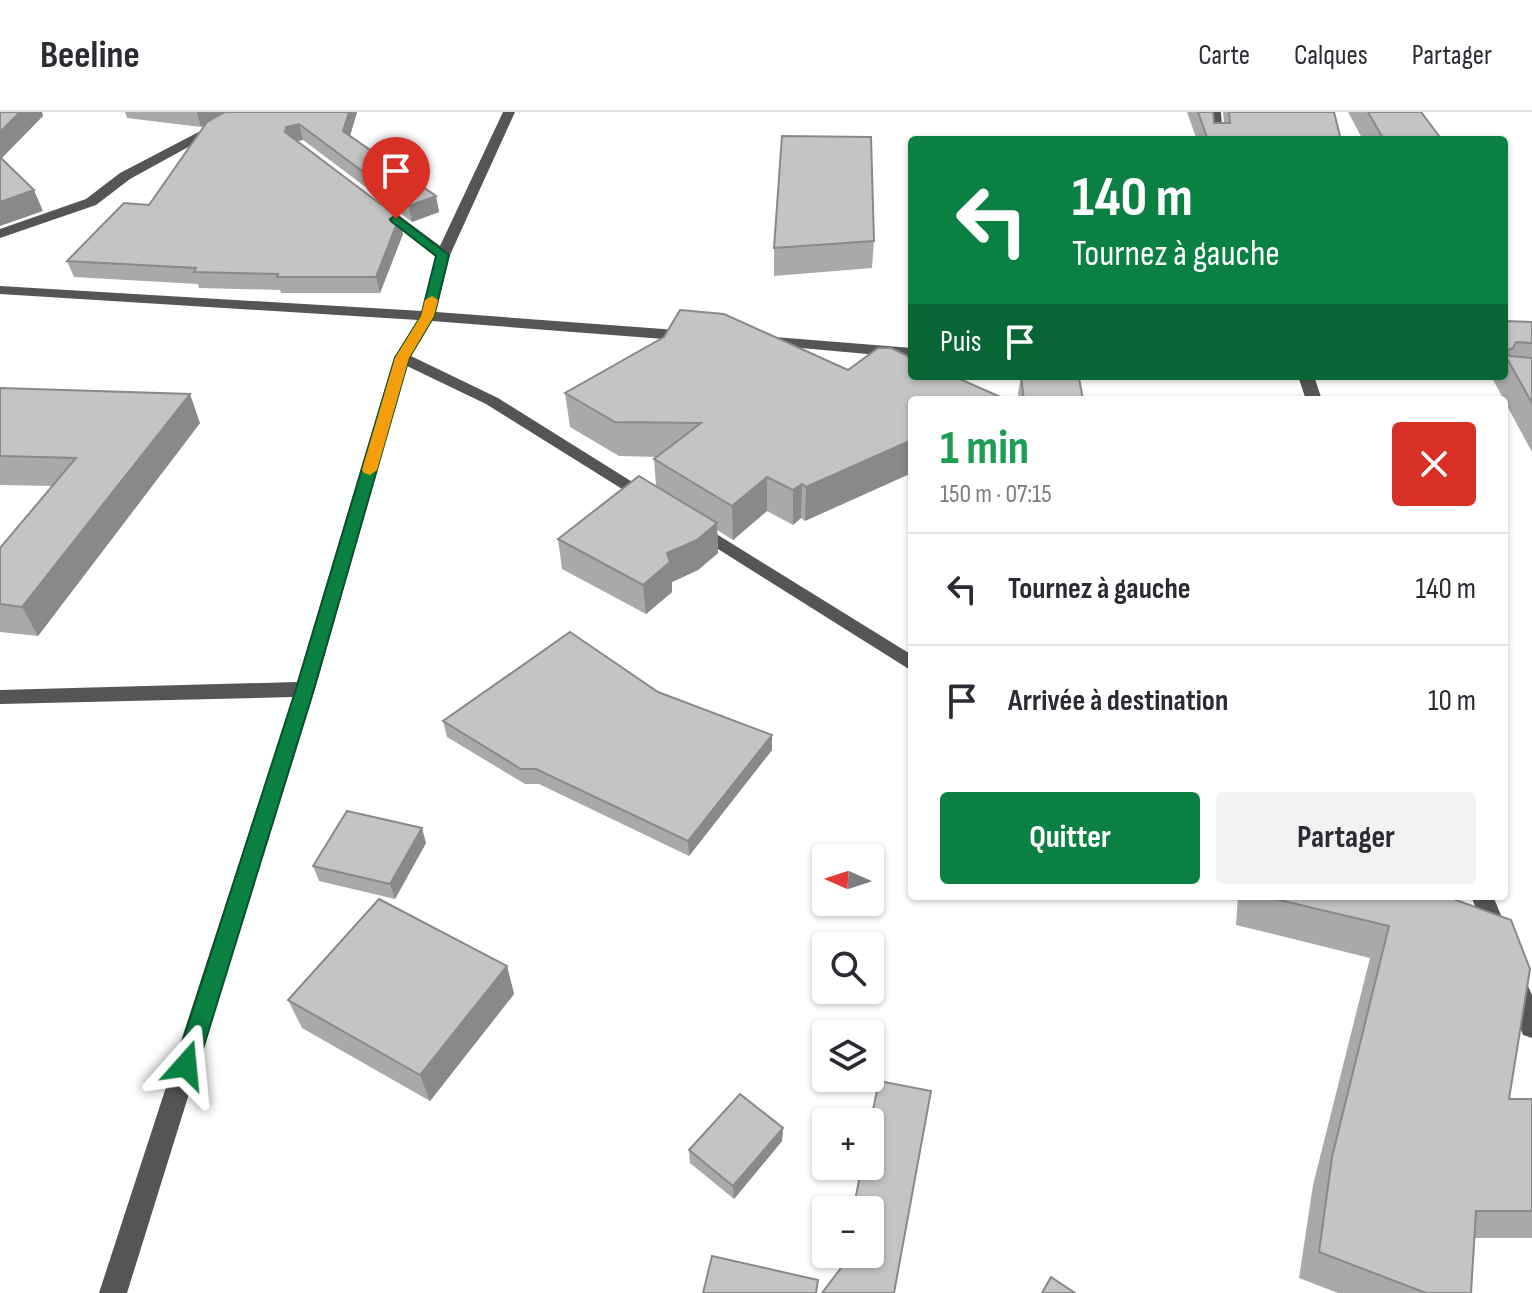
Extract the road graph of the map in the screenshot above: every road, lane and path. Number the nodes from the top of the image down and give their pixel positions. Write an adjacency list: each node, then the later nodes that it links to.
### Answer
1 (246, 112): 6 (street)
2 (509, 112): 7 (street)
3 (1215, 112): 4 (street)
4 (1217, 136)
5 (373, 203): 7 (street)
6 (0, 234)
7 (443, 255): 9 (street)
8 (0, 290): 9 (street)
9 (428, 316): 10 (street); 13 (street)
10 (709, 337)
11 (740, 340): 12 (street)
12 (908, 353)
13 (402, 358): 14 (street); 15 (street)
14 (908, 661)
15 (305, 689): 16 (street); 19 (street)
16 (0, 697)
17 (1480, 900): 18 (street)
18 (1532, 1027)
19 (113, 1293)

